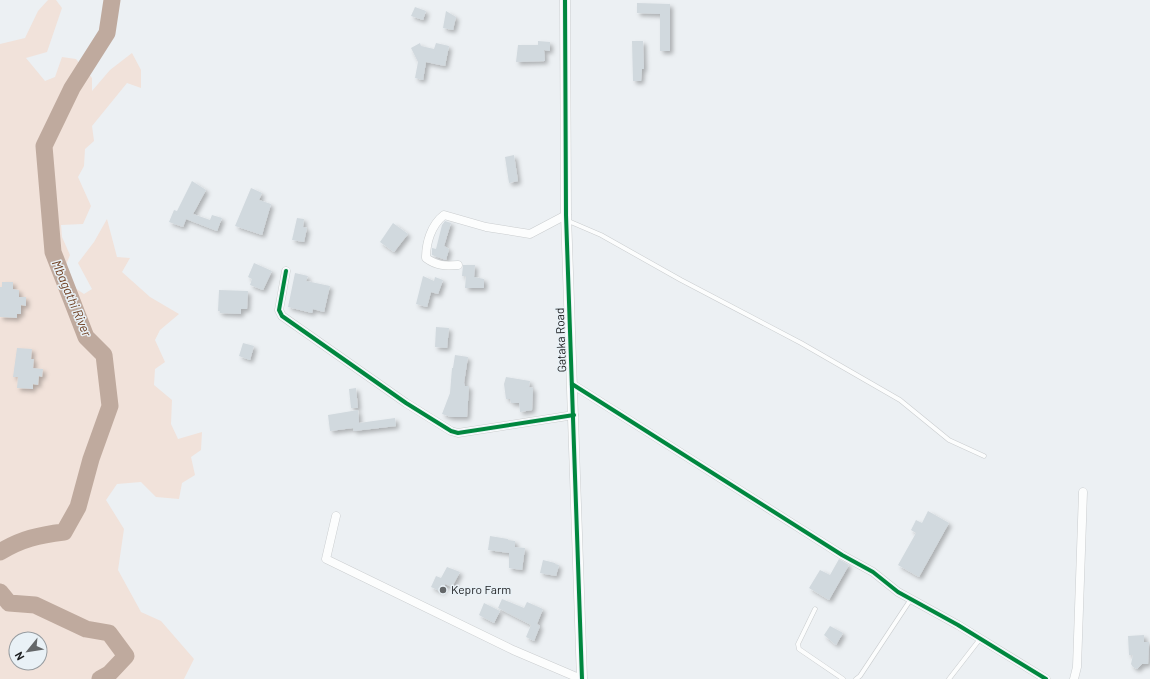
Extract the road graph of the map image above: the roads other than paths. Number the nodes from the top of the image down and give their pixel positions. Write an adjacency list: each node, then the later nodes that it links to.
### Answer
1 (565, 0): 2 (street, Gataka Road)
2 (566, 218): 3 (street); 5 (street, Gataka Road); 7 (lane)
3 (458, 265)
4 (286, 271): 6 (street)
5 (572, 384): 6 (street, Gataka Road); 10 (street)
6 (574, 415): 13 (street, Gataka Road)
7 (984, 456)
8 (1083, 492): 18 (street)
9 (336, 516): 13 (street)
10 (911, 599): 12 (street); 15 (lane)
11 (815, 609): 14 (lane)
12 (980, 638): 16 (lane); 17 (street)
13 (582, 679)
14 (843, 679)
15 (856, 679)
16 (949, 679)
17 (1046, 679)
18 (1074, 679)

